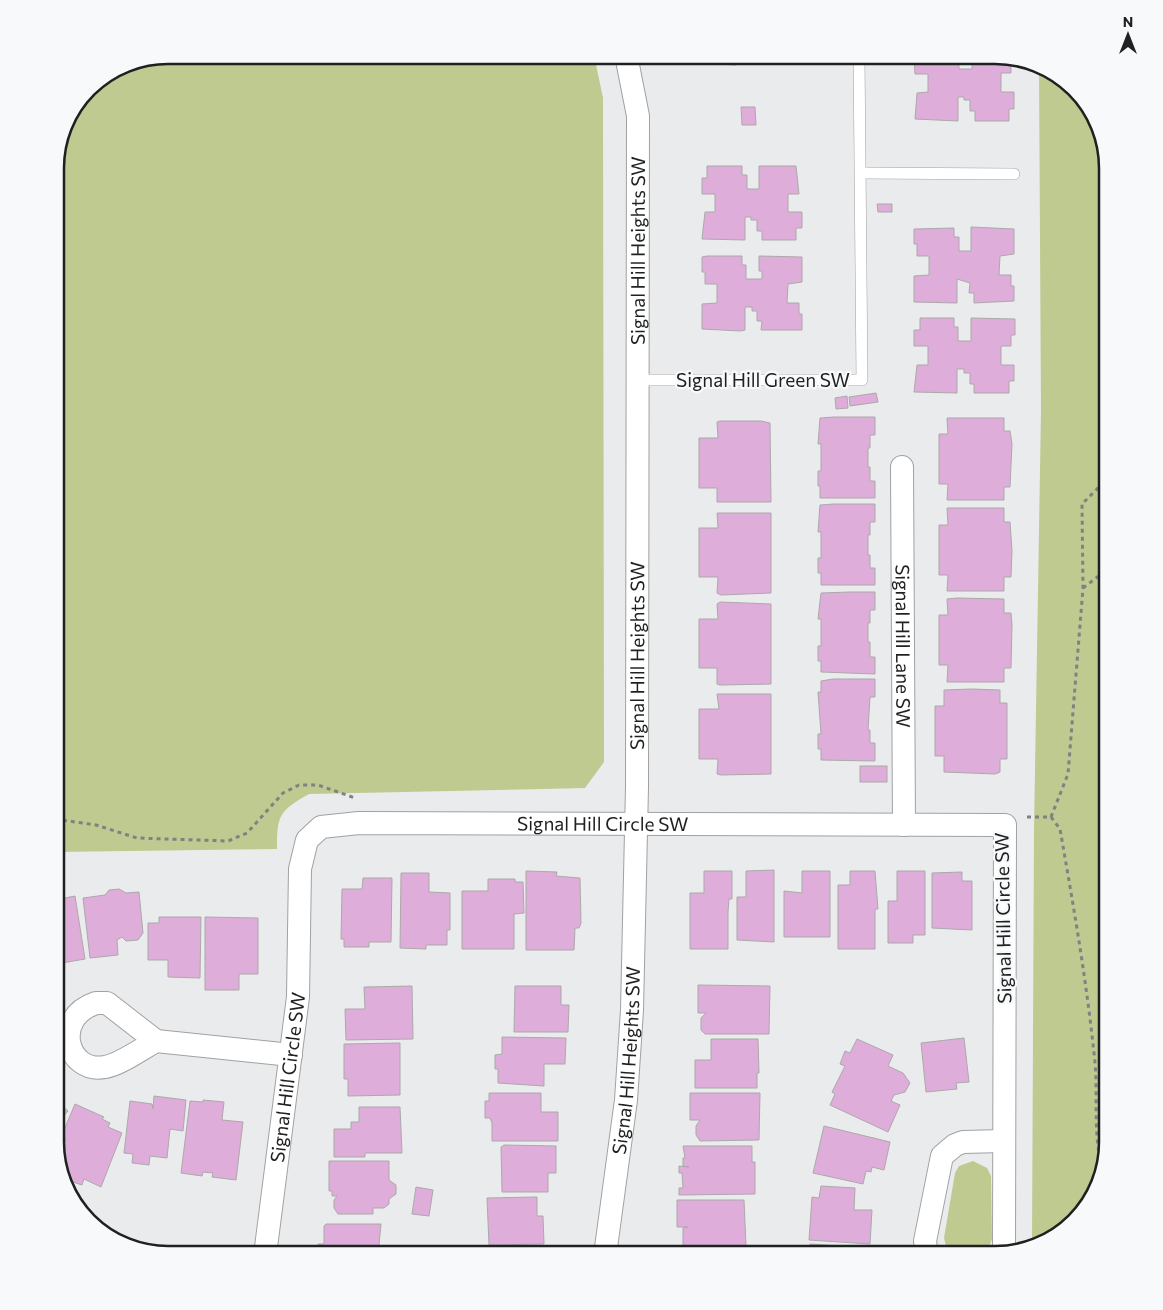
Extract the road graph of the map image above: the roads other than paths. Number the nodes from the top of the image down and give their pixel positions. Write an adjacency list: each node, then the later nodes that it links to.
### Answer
1 (628, 64): 5 (street, Signal Hill Heights SW)
2 (859, 64): 3 (lane, Signal Hill Green SW)
3 (861, 173): 4 (lane); 5 (lane, Signal Hill Green SW)
4 (1014, 174)
5 (638, 380): 7 (street, Signal Hill Heights SW)
6 (902, 468): 8 (street, Signal Hill Lane SW)
7 (637, 825): 8 (street, Signal Hill Circle SW); 10 (street, Signal Hill Circle SW); 14 (street, Signal Hill Heights SW)
8 (904, 825): 11 (street, Signal Hill Circle SW)
9 (156, 1041): 10 (street)
10 (291, 1054): 13 (street, Signal Hill Circle SW)
11 (1003, 1141): 12 (street, Signal Hill Circle SW); 15 (street)
12 (1004, 1245)
13 (266, 1246)
14 (606, 1246)
15 (926, 1246)

